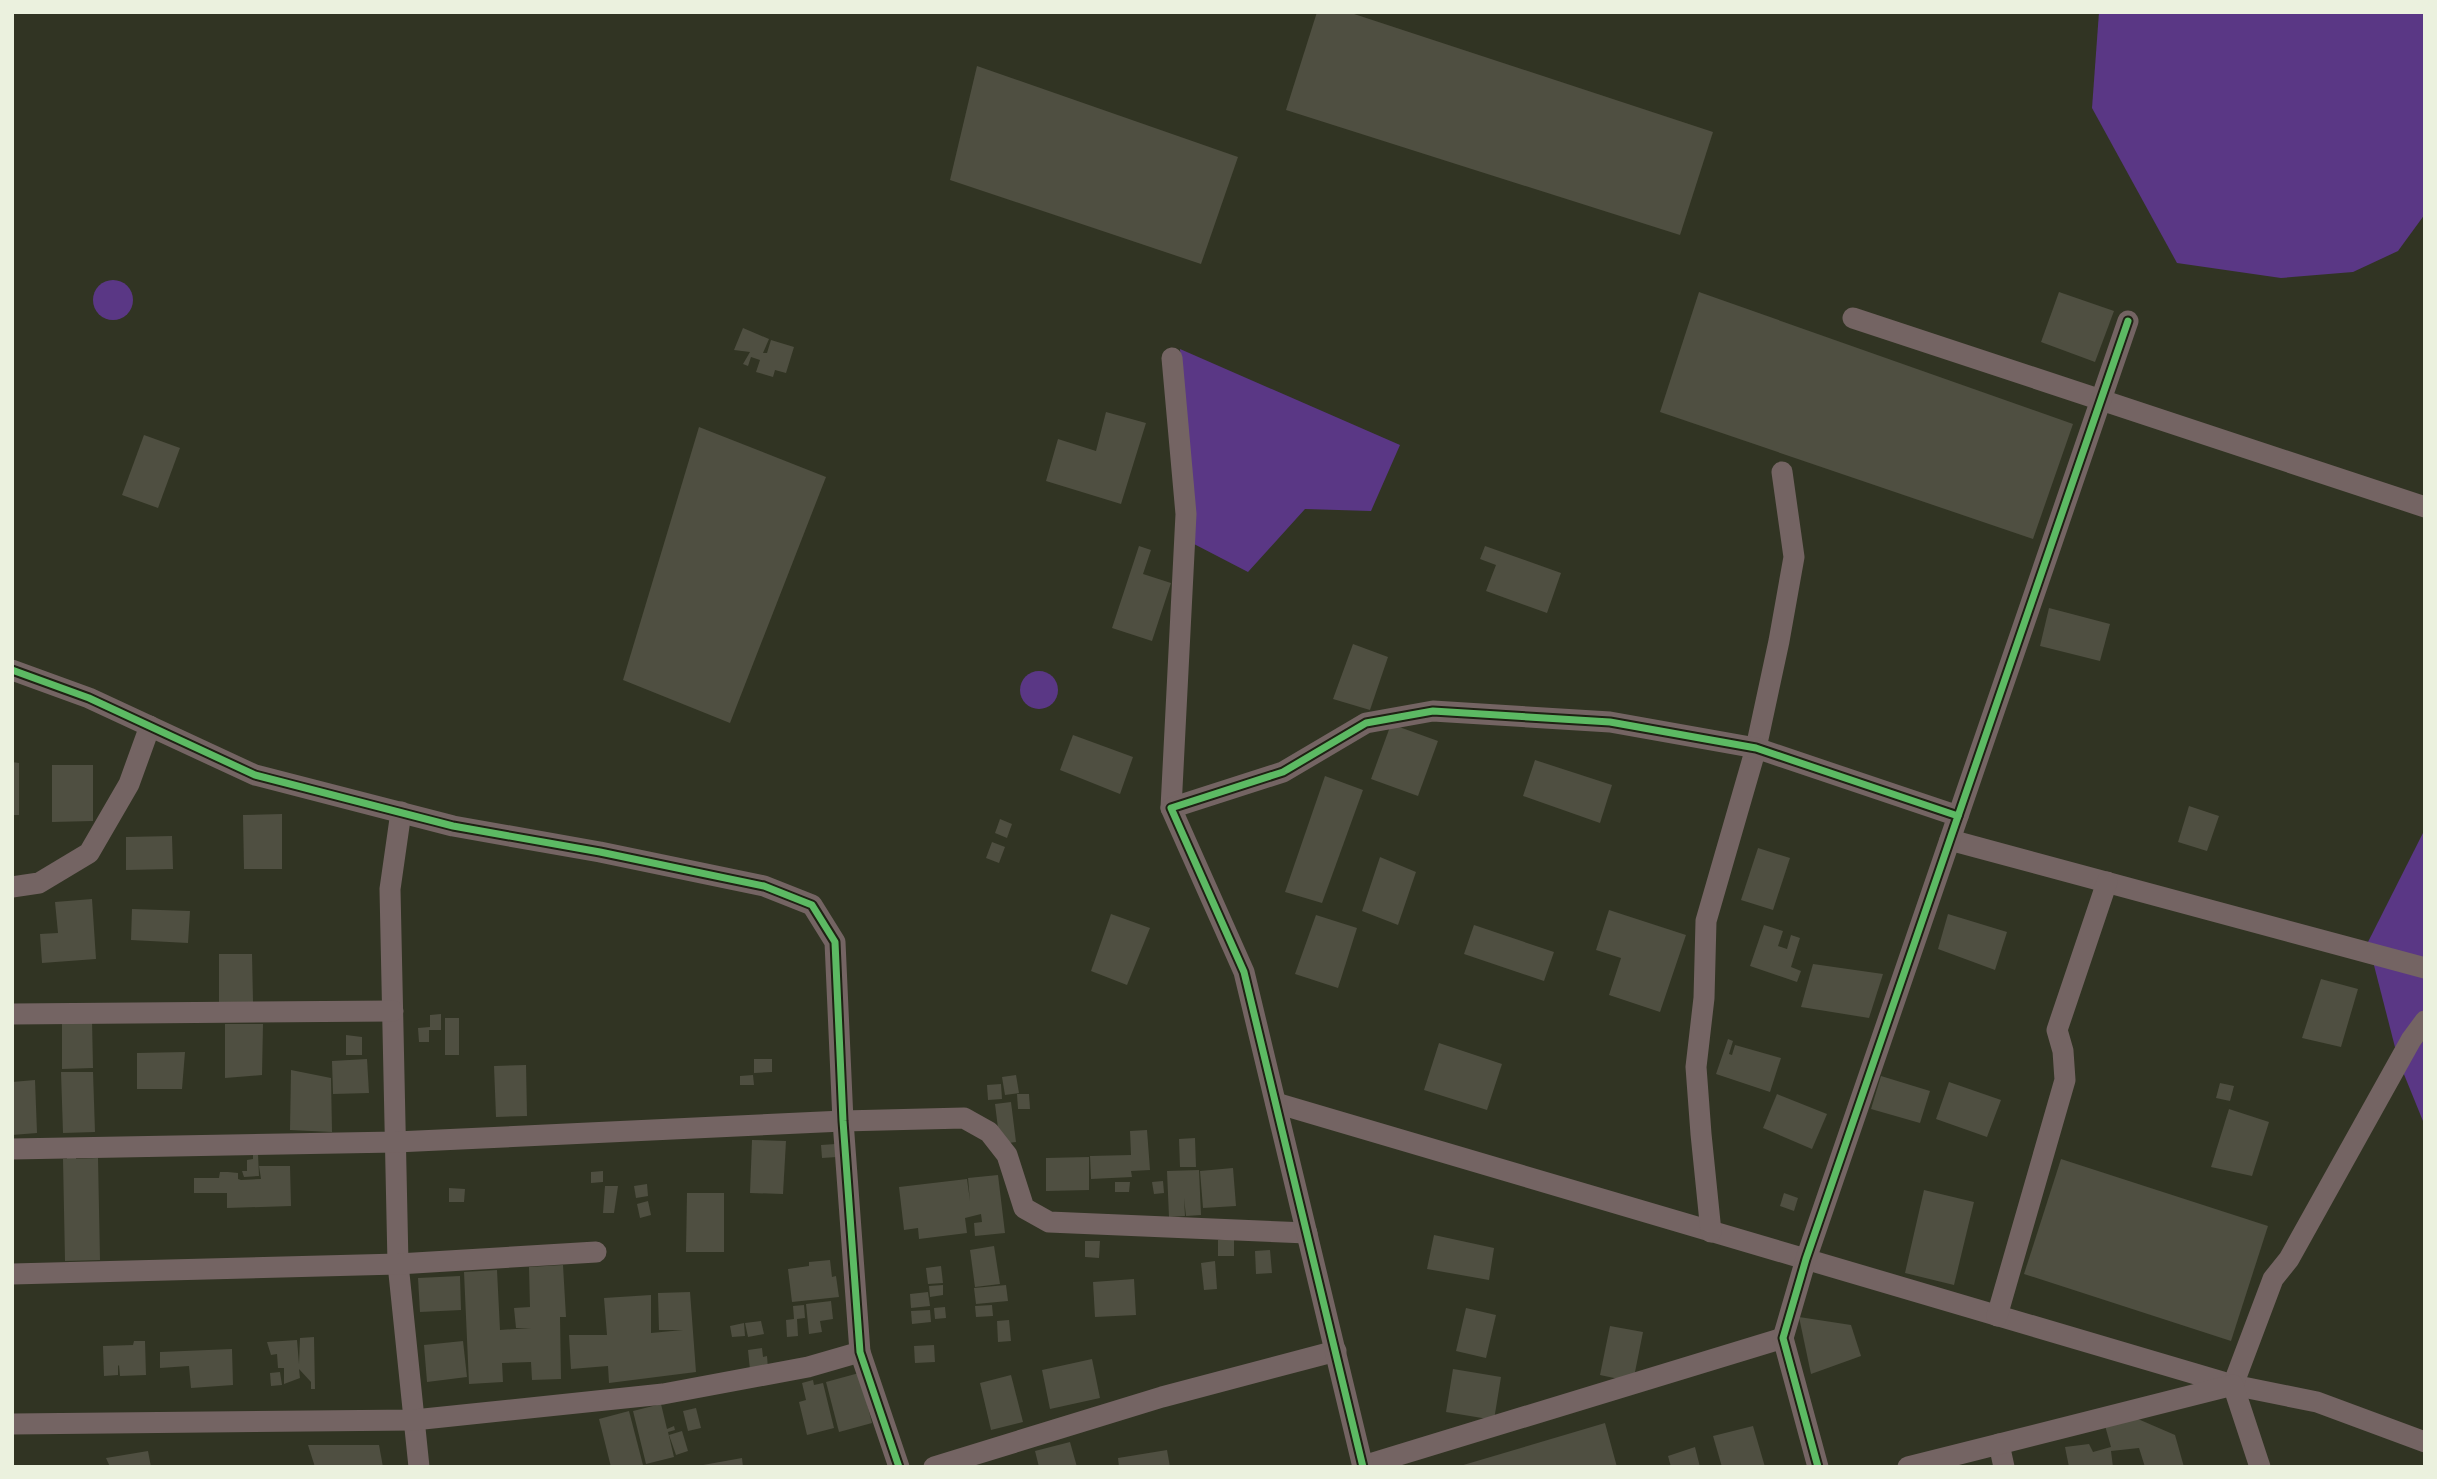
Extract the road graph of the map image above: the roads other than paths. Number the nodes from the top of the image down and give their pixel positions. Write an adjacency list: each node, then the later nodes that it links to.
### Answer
1 (1853, 318): 4 (street)
2 (2128, 321): 4 (street)
3 (1172, 358): 10 (street)
4 (2101, 400): 6 (street); 12 (street)
5 (1782, 472): 9 (street)
6 (2425, 507)
7 (12, 670): 8 (street)
8 (150, 726): 11 (street); 15 (street)
9 (1756, 748): 10 (street); 12 (street); 24 (street)
10 (1171, 808): 20 (street)
11 (401, 812): 17 (street); 21 (street)
12 (1958, 816): 13 (street)
13 (1950, 840): 14 (street); 27 (street)
14 (2107, 882): 16 (street); 30 (street)
15 (12, 887)
16 (2425, 968)
17 (393, 1011): 18 (street); 22 (street)
18 (12, 1014)
19 (2425, 1021): 34 (street)
20 (1276, 1103): 24 (street); 25 (street)
21 (842, 1121): 22 (street); 25 (street); 33 (street)
22 (396, 1142): 23 (street); 28 (street)
23 (12, 1149)
24 (1711, 1232): 27 (street)
25 (1307, 1233): 32 (street)
26 (596, 1252): 28 (street)
27 (1806, 1259): 30 (street); 31 (street)
28 (398, 1264): 29 (street); 35 (street)
29 (12, 1274)
30 (1997, 1316): 34 (street)
31 (1783, 1338): 39 (street); 43 (street)
32 (1336, 1351): 39 (street); 42 (street)
33 (860, 1352): 35 (street); 41 (street)
34 (2234, 1385): 37 (street); 38 (street); 46 (street)
35 (414, 1420): 36 (street); 40 (street)
36 (12, 1424)
37 (2425, 1442)
38 (1998, 1444): 44 (street); 45 (street)
39 (1363, 1466)
40 (419, 1467)
41 (899, 1467)
42 (934, 1467)
43 (1818, 1467)
44 (1908, 1467)
45 (2004, 1467)
46 (2260, 1467)

